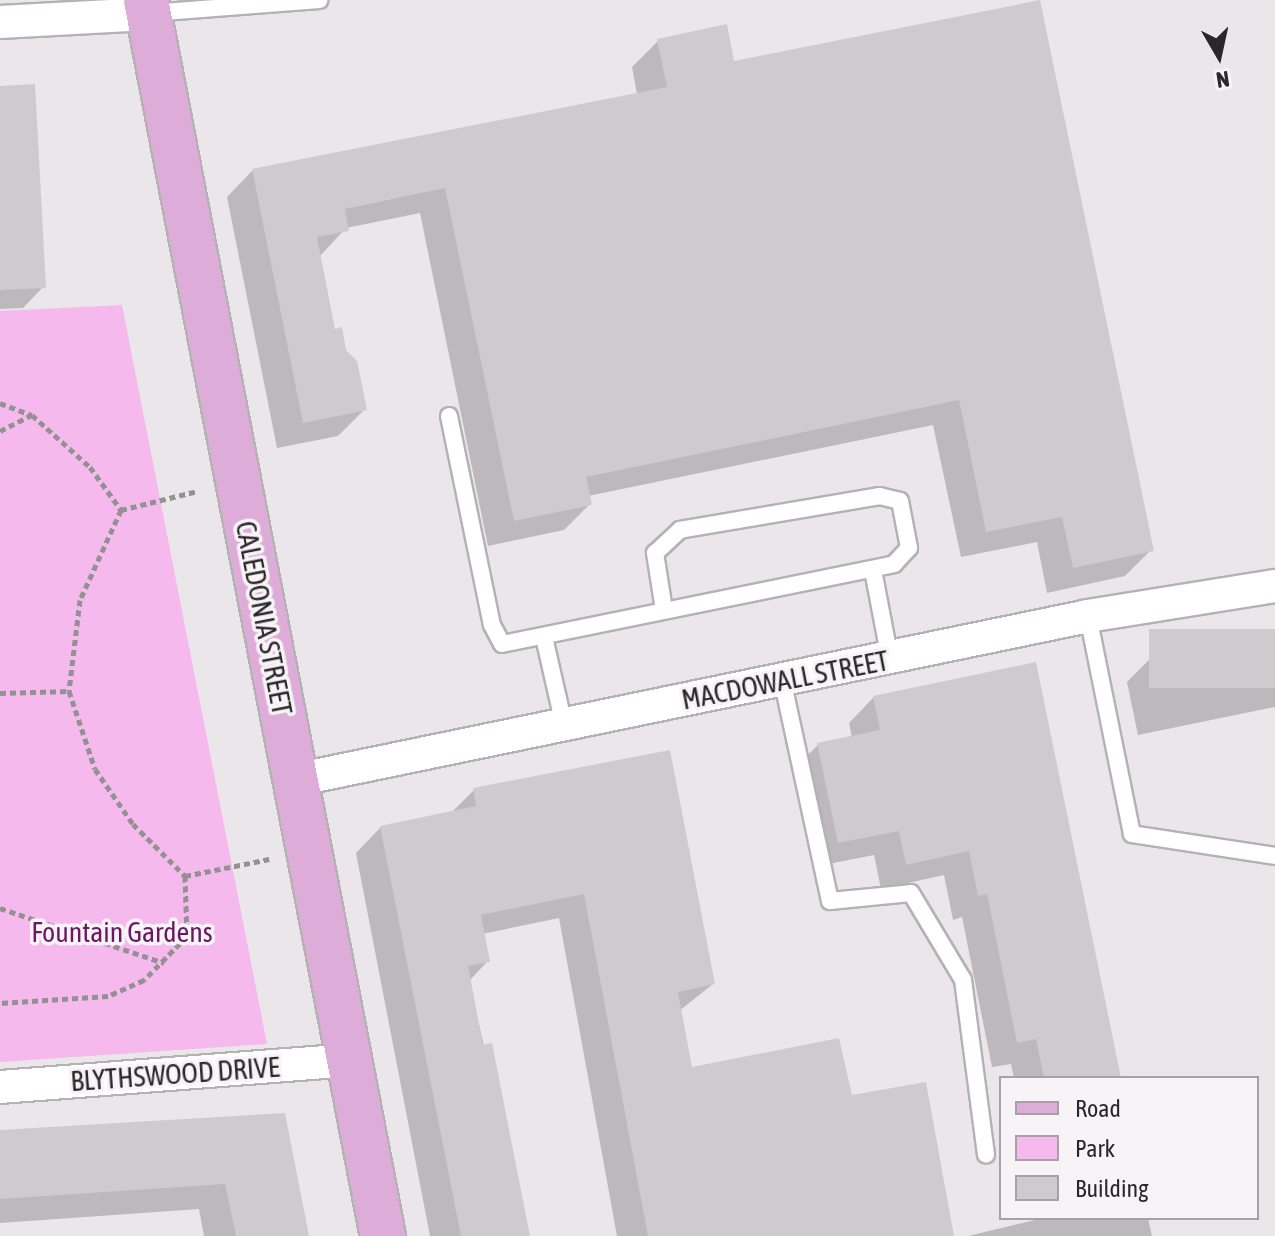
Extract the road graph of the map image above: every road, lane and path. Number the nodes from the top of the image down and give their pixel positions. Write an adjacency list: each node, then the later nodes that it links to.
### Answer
1 (320, 0): 2 (lane)
2 (147, 7): 3 (street); 8 (main road, CALEDONIA STREET)
3 (0, 22)
4 (0, 403): 5 (path)
5 (32, 415): 7 (path); 9 (path)
6 (449, 416): 14 (lane)
7 (0, 431)
8 (238, 481): 9 (path); 20 (main road, CALEDONIA STREET)
9 (121, 510): 17 (path)
10 (873, 570): 12 (lane); 12 (lane); 15 (lane)
11 (1275, 586): 13 (street, MACDOWALL STREET)
12 (664, 610): 14 (lane)
13 (1088, 616): 15 (street, MACDOWALL STREET); 22 (lane)
14 (544, 637): 19 (lane)
15 (890, 659): 16 (street, MACDOWALL STREET)
16 (782, 679): 19 (street, MACDOWALL STREET); 29 (lane)
17 (69, 691): 18 (path); 23 (path)
18 (0, 693)
19 (564, 725): 20 (street, MACDOWALL STREET)
20 (295, 780): 21 (main road, CALEDONIA STREET)
21 (309, 851): 23 (path); 27 (main road, CALEDONIA STREET)
22 (1275, 856)
23 (185, 876): 25 (path)
24 (0, 908): 25 (path)
25 (165, 963): 26 (path)
26 (0, 1003)
27 (349, 1060): 28 (street, BLYTHSWOOD DRIVE); 30 (main road, CALEDONIA STREET)
28 (0, 1087)
29 (986, 1154)
30 (383, 1236)

